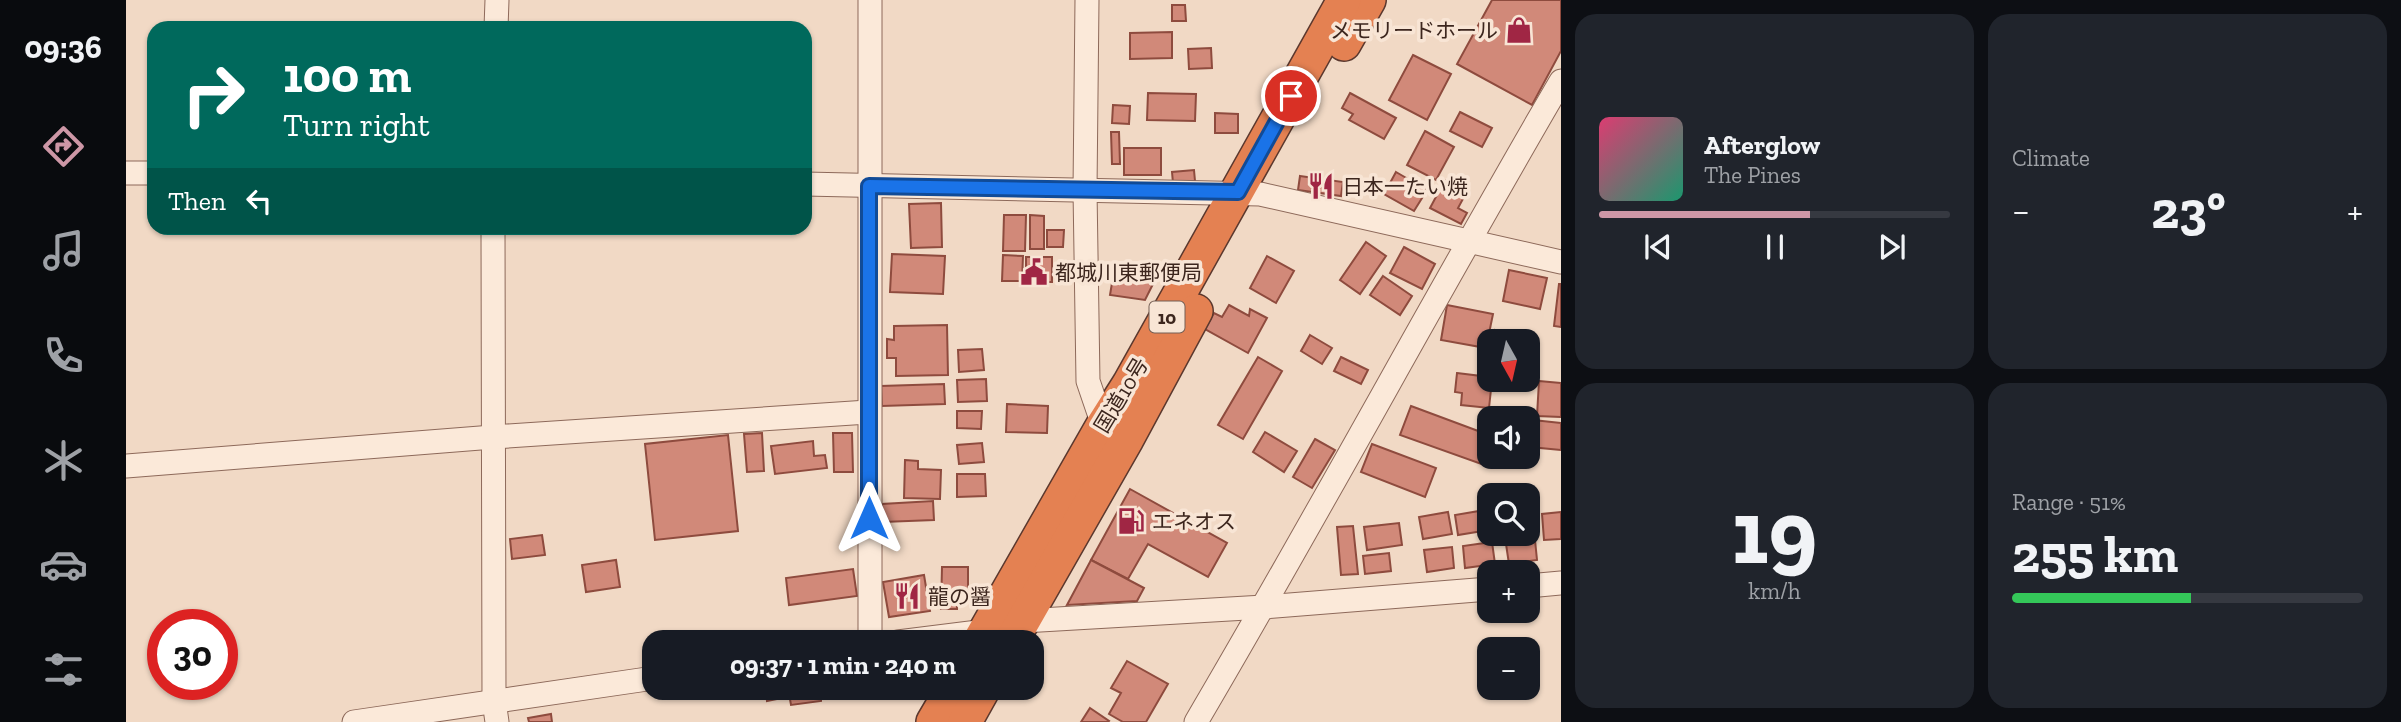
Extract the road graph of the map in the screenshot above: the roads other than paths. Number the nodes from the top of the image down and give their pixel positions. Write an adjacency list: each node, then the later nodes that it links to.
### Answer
1 (497, 0): 6 (street)
2 (870, 0): 11 (street)
3 (1087, 0): 12 (street)
4 (1344, 0): 13 (highway, 国道10号 / 10)
5 (1370, 0): 13 (highway, 国道10号 / 10)
6 (496, 21)
7 (1561, 81): 15 (street)
8 (126, 173): 9 (street)
9 (147, 173)
10 (812, 184): 11 (street)
11 (869, 186): 12 (street); 17 (street)
12 (1085, 190): 13 (street); 18 (street)
13 (1249, 193): 15 (street); 18 (highway, 国道10号 / 10)
14 (493, 235): 19 (street)
15 (1468, 240): 16 (street); 24 (street)
16 (1561, 262)
17 (868, 412): 19 (street); 25 (street)
18 (1115, 432): 26 (highway, 国道10号 / 10)
19 (493, 438): 20 (street); 31 (street)
20 (126, 466)
21 (1561, 583): 22 (street)
22 (1540, 585)
23 (1477, 590): 24 (street)
24 (1264, 607): 27 (street); 35 (street)
25 (870, 630)
26 (1002, 630)
27 (1039, 630)
28 (642, 681): 31 (street)
29 (946, 700): 33 (highway)
30 (977, 700): 34 (highway)
31 (496, 712): 32 (street)
32 (354, 722)
33 (933, 722)
34 (965, 722)
35 (1196, 722)

